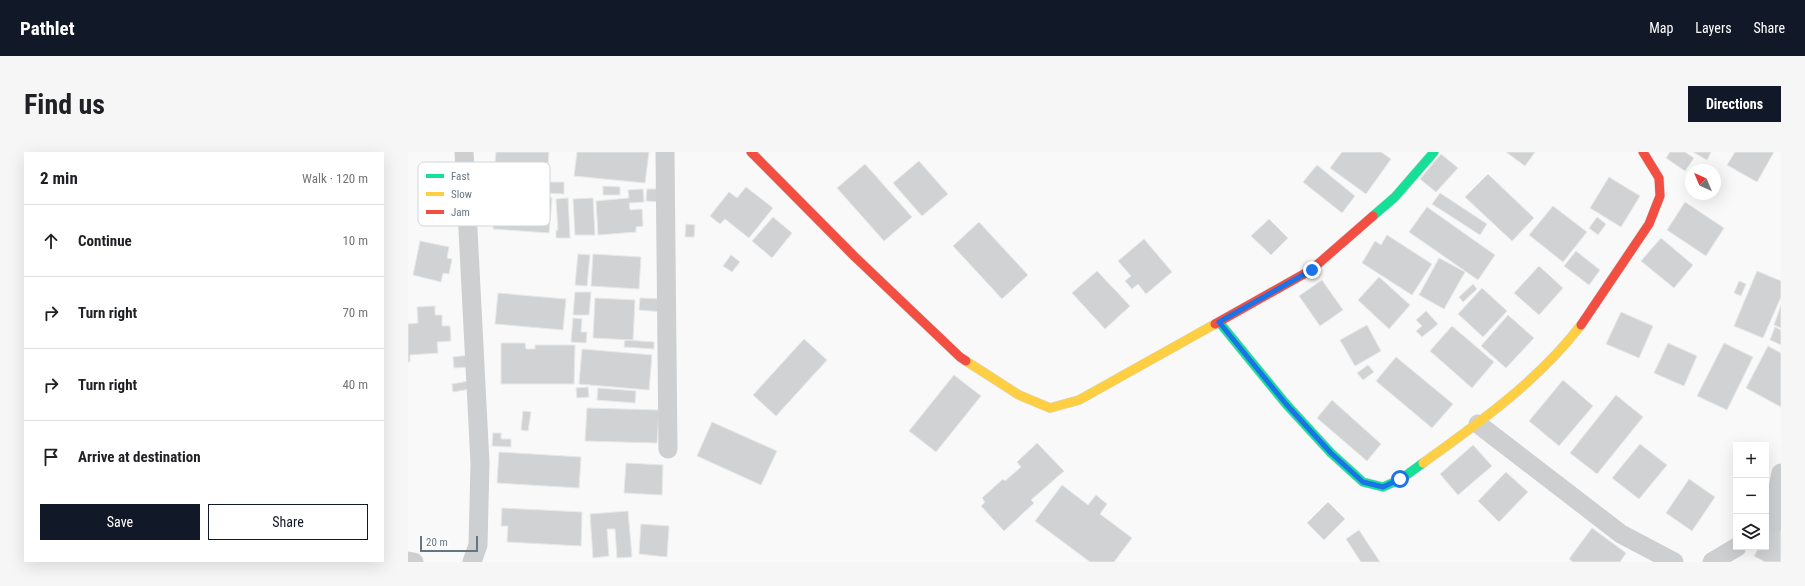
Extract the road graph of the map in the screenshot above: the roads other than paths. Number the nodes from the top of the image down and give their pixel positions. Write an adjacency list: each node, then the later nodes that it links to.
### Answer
1 (464, 152): 7 (street)
2 (665, 152): 11 (street)
3 (751, 152): 9 (street)
4 (1434, 152): 6 (street)
5 (1643, 152): 10 (street)
6 (1420, 161): 9 (street)
7 (465, 162)
8 (468, 226): 17 (street)
9 (1219, 322): 10 (street)
10 (1478, 424): 18 (street)
11 (668, 449)
12 (1781, 473): 13 (street)
13 (1774, 526)
14 (1733, 549): 19 (street)
15 (408, 561): 16 (street)
16 (414, 562)
17 (472, 562)
18 (1674, 562)
19 (1712, 562)

